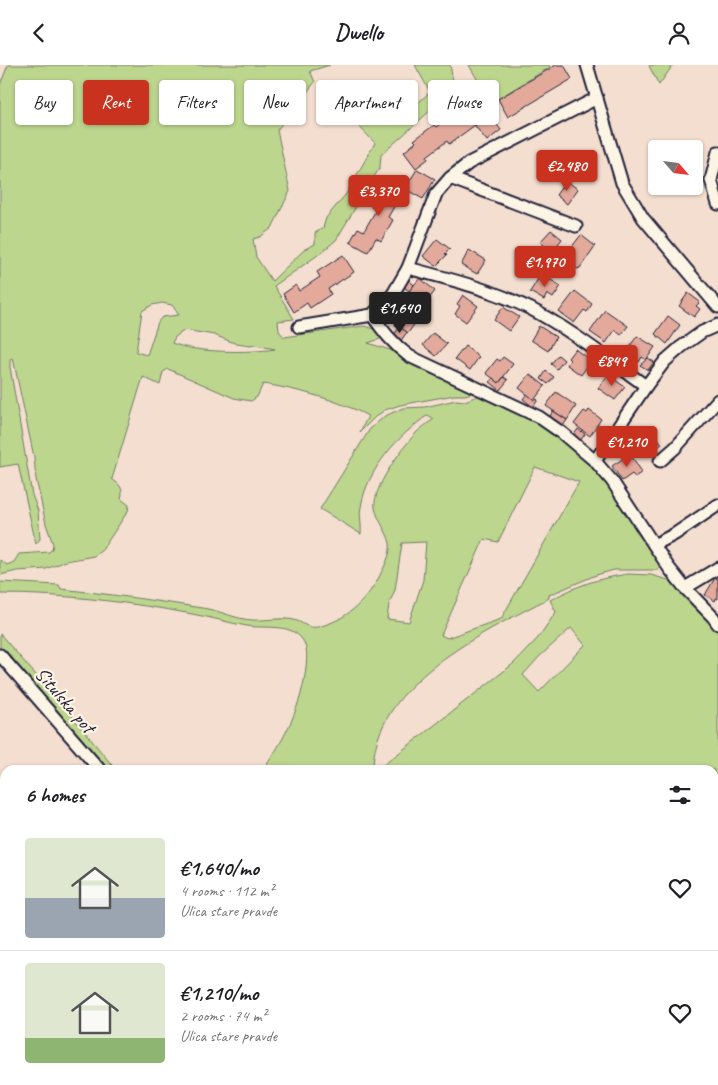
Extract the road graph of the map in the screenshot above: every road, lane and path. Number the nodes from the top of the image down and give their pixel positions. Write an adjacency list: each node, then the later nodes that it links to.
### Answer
1 (587, 65): 2 (street)
2 (597, 98): 4 (street); 8 (street)
3 (718, 152): 5 (street)
4 (450, 178): 6 (street); 7 (street)
5 (718, 204)
6 (576, 226)
7 (408, 267): 9 (street); 12 (street)
8 (718, 307)
9 (372, 315): 11 (street); 14 (street)
10 (718, 325): 12 (street)
11 (299, 327)
12 (646, 386): 14 (street)
13 (718, 400): 15 (street)
14 (595, 461): 17 (street)
15 (660, 461)
16 (718, 505): 17 (street)
17 (654, 545): 19 (street)
18 (718, 568): 19 (street)
19 (685, 589): 20 (street)
20 (718, 624)
21 (0, 655): 22 (street, Situlska pot)
22 (96, 765)

